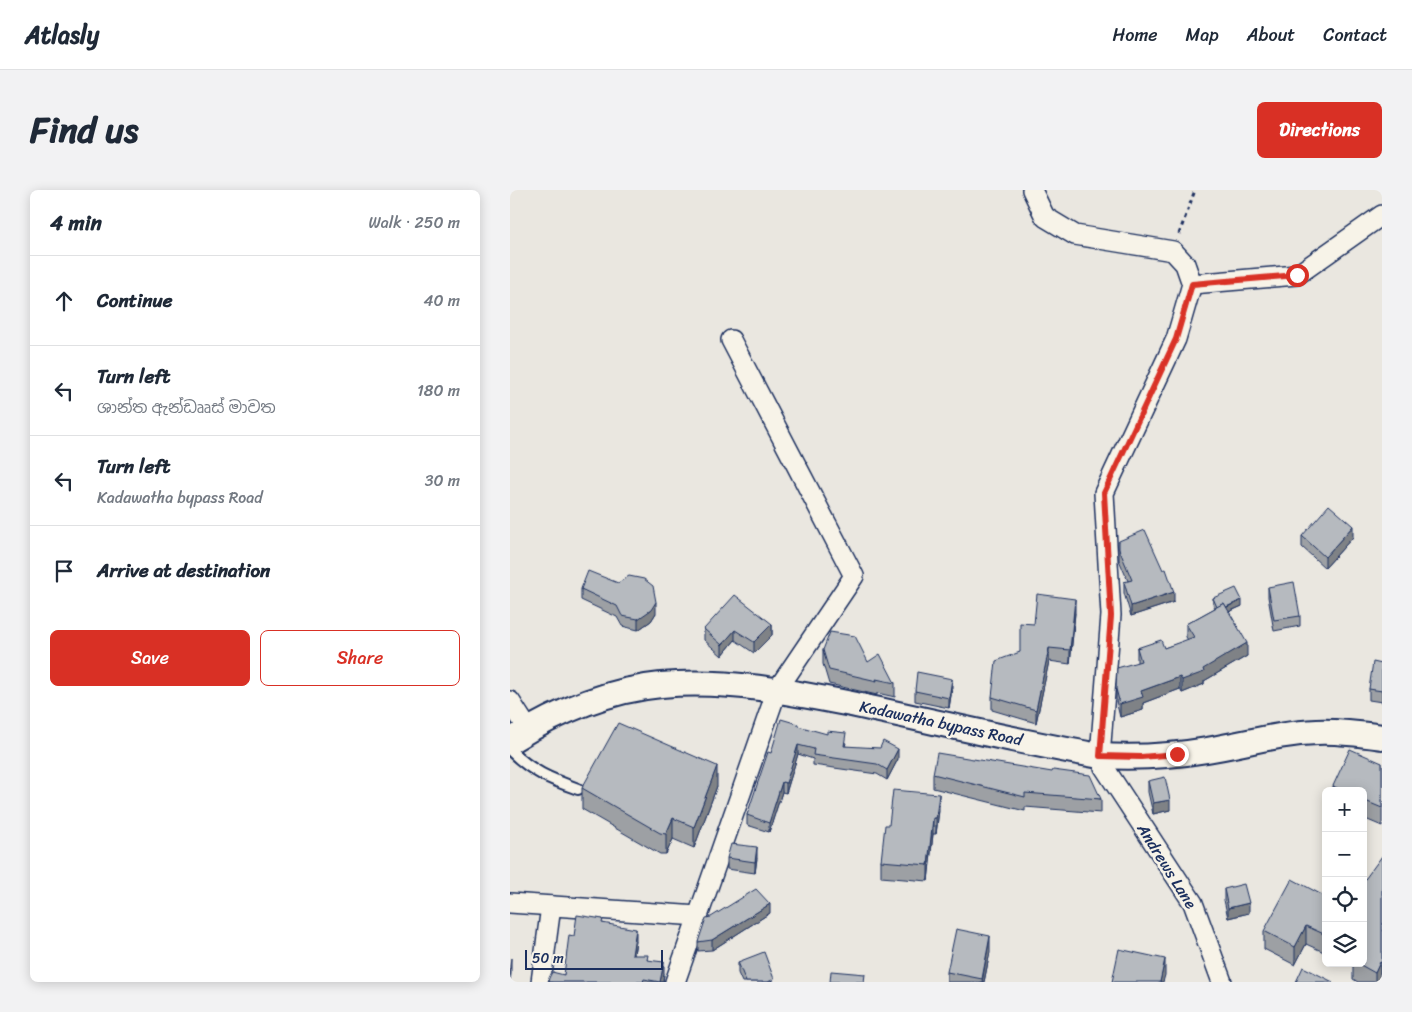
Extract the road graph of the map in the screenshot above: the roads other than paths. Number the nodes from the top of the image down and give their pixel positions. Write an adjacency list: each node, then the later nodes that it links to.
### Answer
1 (1032, 190): 3 (street)
2 (1382, 215): 3 (street)
3 (1192, 284): 10 (street)
4 (731, 340): 5 (street)
5 (777, 690): 7 (street, Kadawatha bypass Road); 10 (street, Kadawatha bypass Road); 14 (street)
6 (510, 701): 7 (street)
7 (519, 735)
8 (1382, 737): 10 (street, Kadawatha bypass Road)
9 (510, 750): 11 (lane)
10 (1100, 756): 17 (street, Andrews Lane)
11 (578, 789)
12 (510, 903): 13 (street)
13 (551, 906): 14 (street); 15 (street)
14 (698, 916): 16 (street)
15 (541, 982)
16 (675, 982)
17 (1222, 982)

